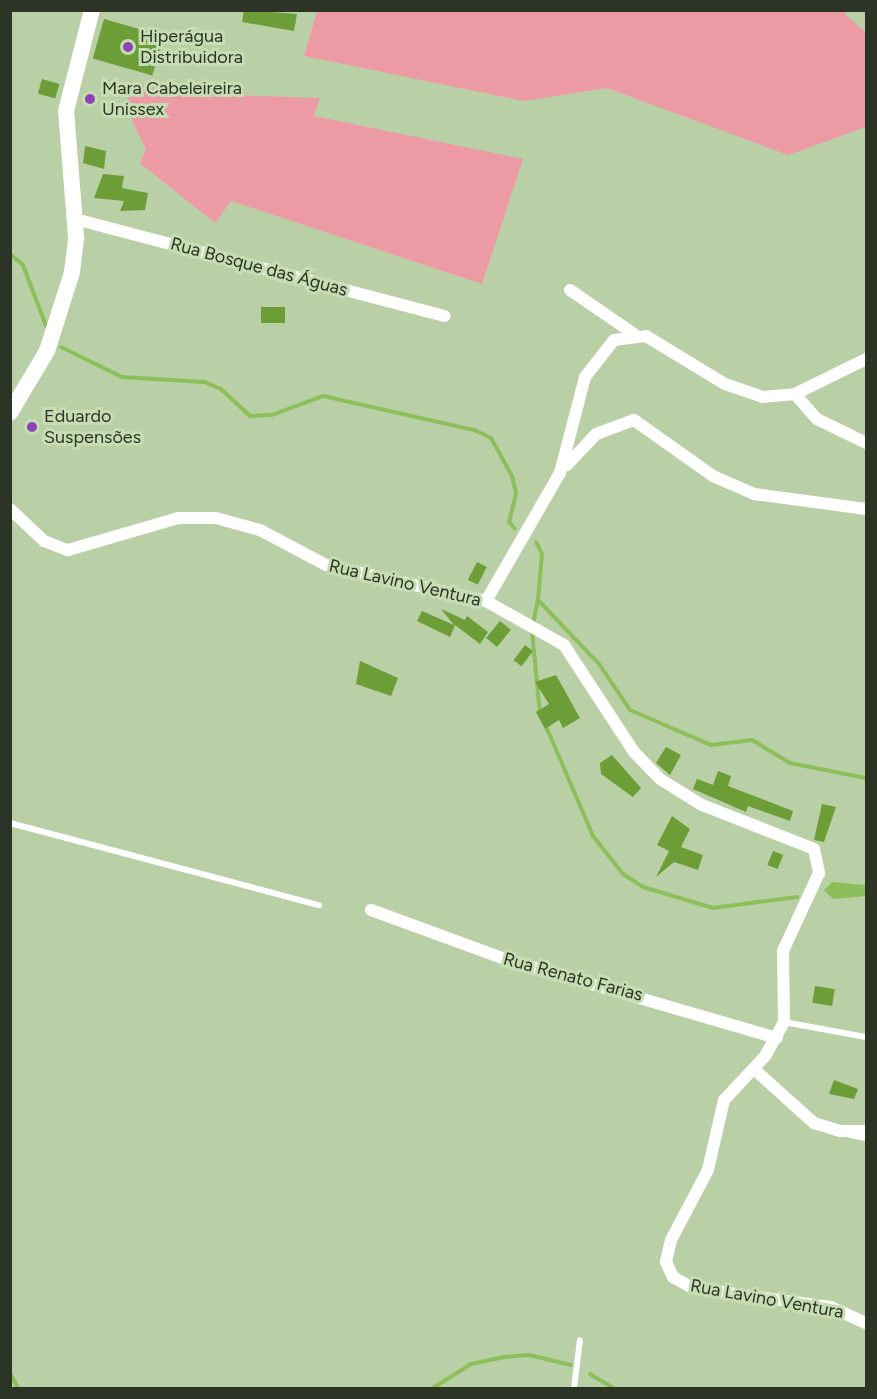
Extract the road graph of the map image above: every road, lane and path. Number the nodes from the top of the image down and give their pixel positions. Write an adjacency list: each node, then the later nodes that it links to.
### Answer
1 (92, 10): 2 (main road)
2 (75, 219): 4 (street, Rua Bosque das Águas); 8 (main road)
3 (570, 290): 5 (street)
4 (444, 316)
5 (634, 334): 7 (street); 10 (street)
6 (867, 359): 7 (street)
7 (795, 394): 9 (street)
8 (10, 413)
9 (867, 442)
10 (560, 473): 12 (street); 13 (street)
11 (10, 509): 13 (street, Rua Lavino Ventura)
12 (867, 509)
13 (486, 601): 17 (street, Rua Lavino Ventura)
14 (10, 823): 15 (lane)
15 (320, 905)
16 (371, 910): 19 (street, Rua Renato Farias)
17 (784, 1022): 18 (lane); 19 (street, Rua Lavino Ventura)
18 (867, 1037)
19 (777, 1038): 20 (street, Rua Lavino Ventura)
20 (754, 1069): 21 (street); 24 (street, Rua Lavino Ventura)
21 (835, 1130): 22 (street); 23 (lane)
22 (867, 1131)
23 (867, 1138)
24 (867, 1323)
25 (580, 1340): 26 (lane)
26 (574, 1389)

